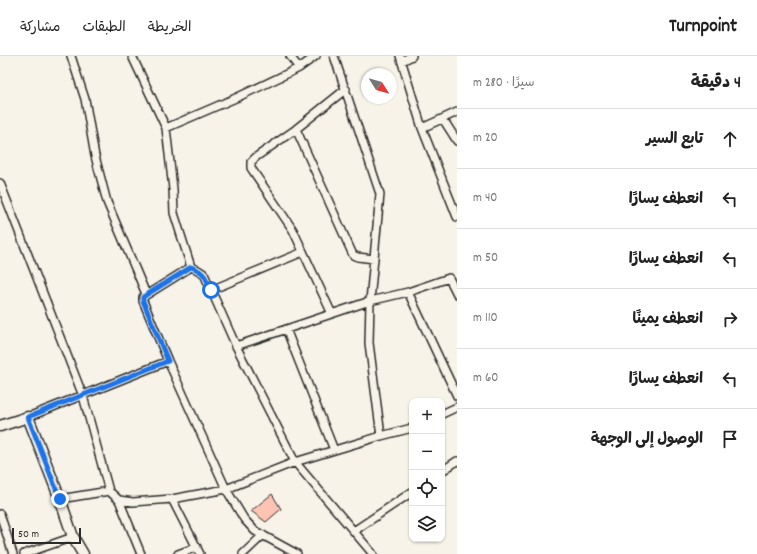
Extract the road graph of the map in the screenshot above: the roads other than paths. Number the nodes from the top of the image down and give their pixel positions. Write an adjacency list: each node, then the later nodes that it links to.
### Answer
1 (71, 56): 25 (street)
2 (132, 56): 12 (street)
3 (290, 56): 8 (street)
4 (316, 56): 8 (street)
5 (334, 56): 9 (street)
6 (412, 56): 7 (street)
7 (401, 59): 13 (street)
8 (299, 68): 12 (street)
9 (346, 89): 14 (street); 19 (street)
10 (457, 112): 11 (street)
11 (443, 119): 13 (street); 15 (street)
12 (166, 128): 20 (street)
13 (422, 128): 17 (street)
14 (296, 129): 18 (street); 19 (street)
15 (457, 141)
16 (0, 183): 32 (street)
17 (457, 217)
18 (303, 252): 23 (street); 28 (street)
19 (374, 259): 27 (street)
20 (191, 267): 23 (street); 25 (street)
21 (457, 274): 22 (street)
22 (449, 278): 24 (street); 26 (street)
23 (211, 290): 30 (street)
24 (408, 292): 27 (street); 33 (street)
25 (146, 294): 31 (street)
26 (457, 294)
27 (370, 301): 28 (street); 39 (street)
28 (332, 314): 29 (street)
29 (286, 330): 30 (street); 40 (street)
30 (236, 346): 42 (street)
31 (168, 361): 32 (street); 44 (street)
32 (83, 396): 36 (street); 45 (street)
33 (457, 396)
34 (457, 407): 35 (street)
35 (445, 413)
36 (28, 417): 37 (street); 47 (street)
37 (0, 426)
38 (409, 429): 39 (street)
39 (381, 436): 40 (street)
40 (334, 450): 42 (street)
41 (457, 461): 43 (street)
42 (295, 462): 44 (street); 51 (street)
43 (444, 470)
44 (226, 489): 48 (street); 52 (street)
45 (109, 491): 47 (street); 49 (street)
46 (409, 494): 51 (street)
47 (60, 499): 53 (street)
48 (172, 499): 49 (street); 54 (street)
49 (119, 500): 58 (street)
50 (0, 514): 55 (street)
51 (354, 532): 63 (street)
52 (263, 535): 61 (street); 62 (street)
53 (73, 537): 56 (street); 57 (street)
54 (197, 547): 59 (street); 60 (street)
55 (13, 554)
56 (24, 554)
57 (83, 554)
58 (141, 554)
59 (178, 554)
60 (200, 554)
61 (243, 554)
62 (297, 554)
63 (373, 554)

